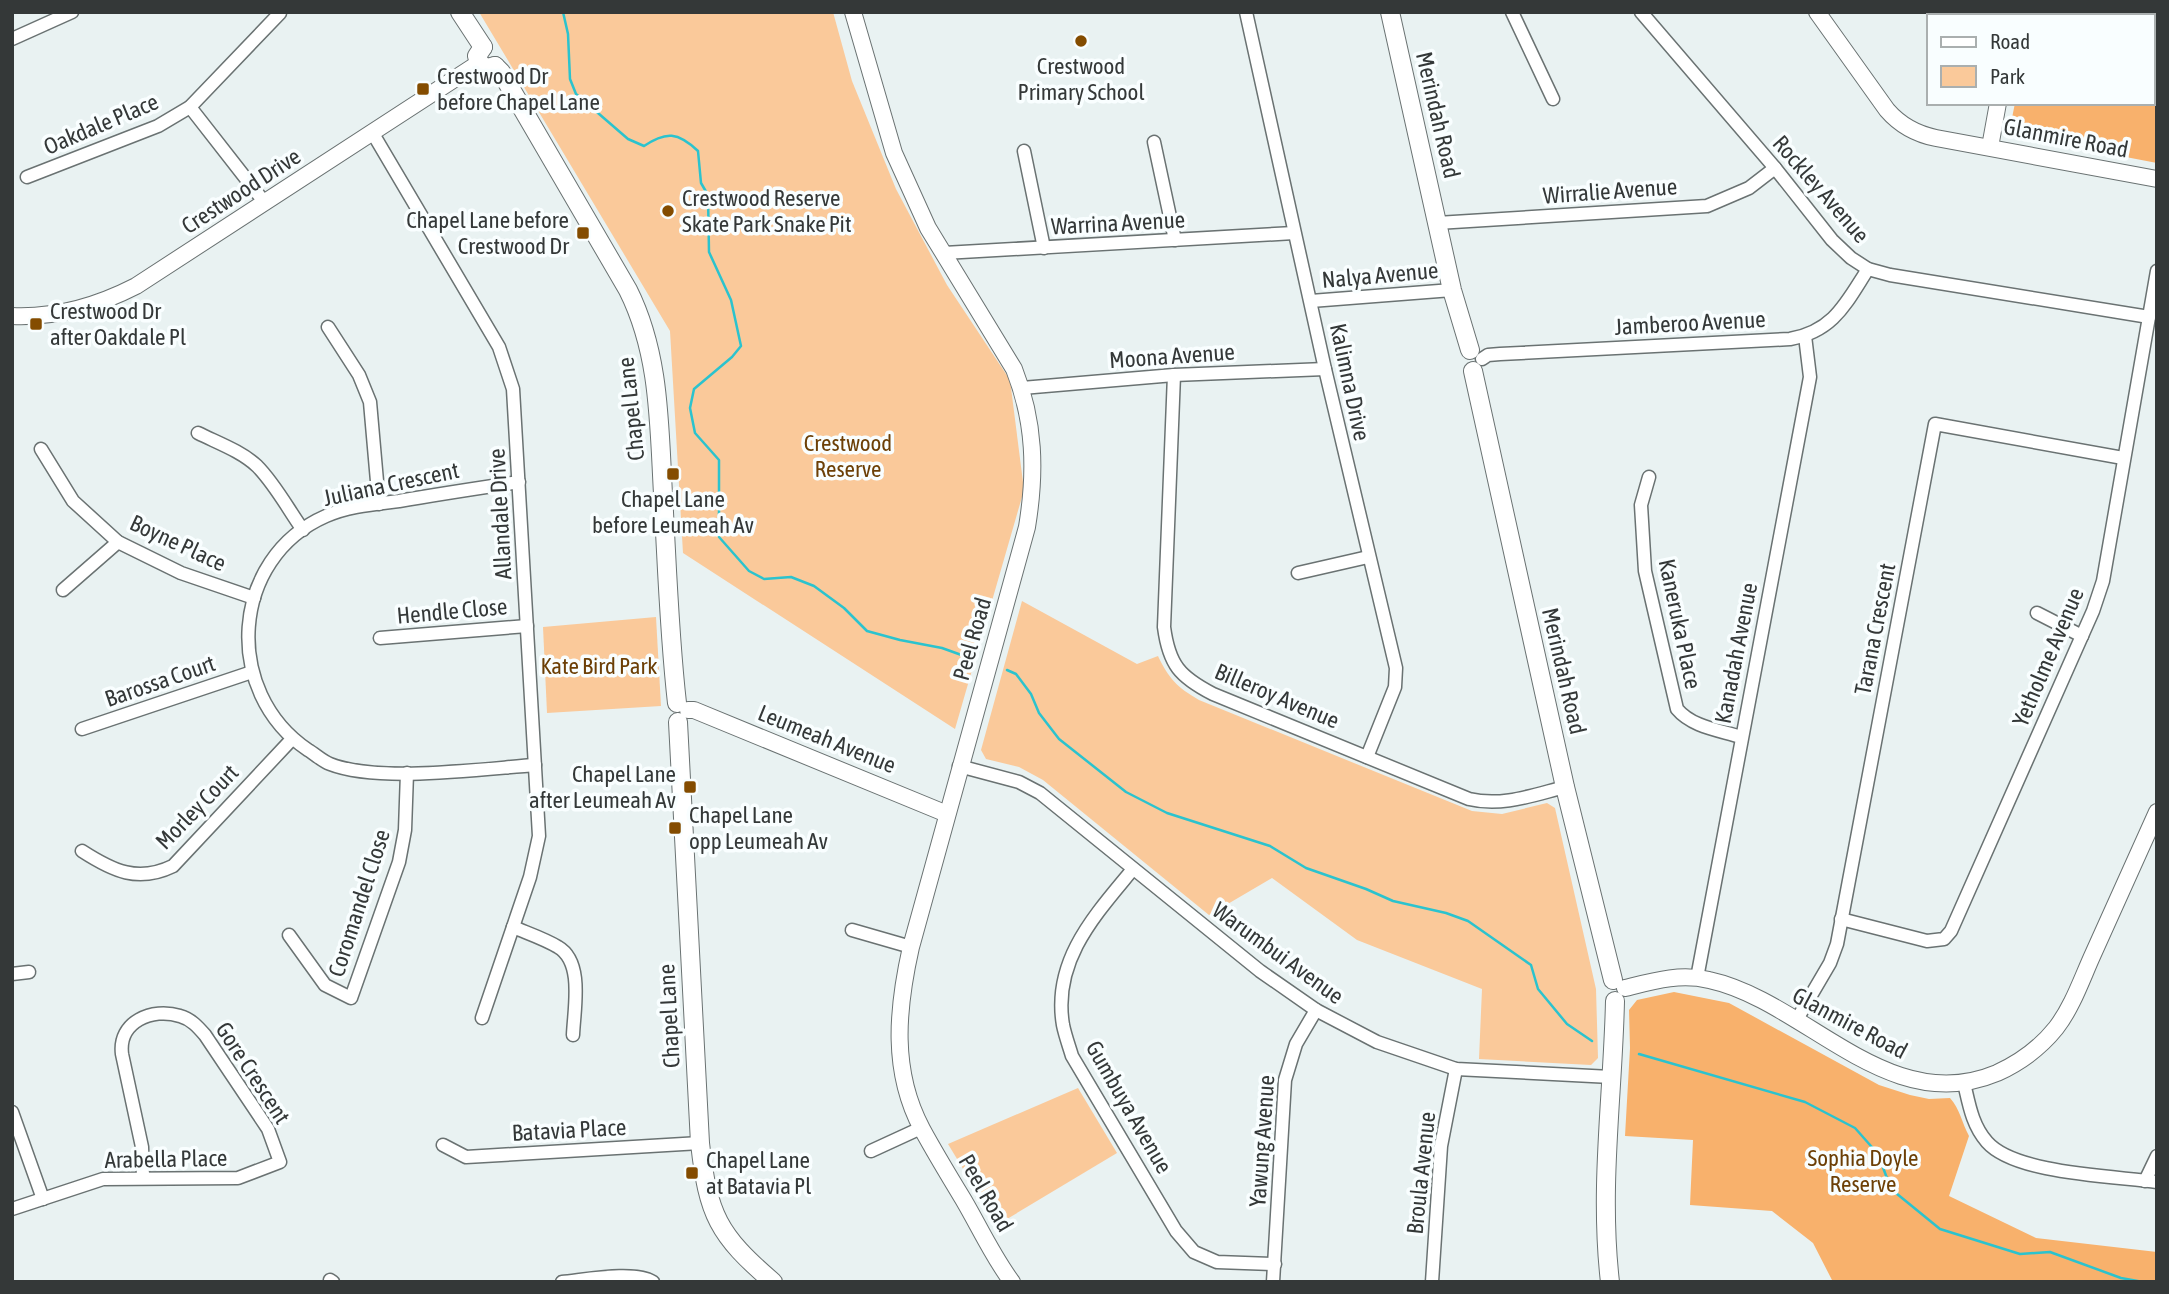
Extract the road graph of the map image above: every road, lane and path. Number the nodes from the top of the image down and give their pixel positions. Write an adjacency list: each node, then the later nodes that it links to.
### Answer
1 (72, 12): 10 (street)
2 (460, 12): 11 (main road, Chapel Lane)
3 (853, 12): 27 (street, Peel Road)
4 (1246, 12): 24 (street, Kalimna Drive)
5 (1390, 12): 23 (main road, Merindah Road)
6 (1512, 12): 12 (street)
7 (1641, 12): 19 (street, Rockley Avenue)
8 (1817, 12): 17 (street, Glanmire Road)
9 (280, 13): 14 (street, Oakdale Place)
10 (12, 39)
11 (486, 59): 15 (street, Crestwood Drive); 57 (main road, Chapel Lane)
12 (1553, 99)
13 (1998, 105): 17 (street)
14 (190, 107): 20 (street, Oakdale Place); 22 (street, Oakdale Place)
15 (372, 132): 22 (street, Crestwood Drive); 44 (street, Allandale Drive)
16 (1154, 142): 25 (street)
17 (1990, 147): 21 (street, Glanmire Road)
18 (1024, 150): 26 (street)
19 (1775, 168): 23 (street, Wirralie Avenue); 28 (street, Rockley Avenue)
20 (27, 177)
21 (2157, 178)
22 (265, 203): 32 (street, Crestwood Drive)
23 (1437, 223): 30 (main road, Merindah Road)
24 (1294, 233): 25 (street, Warrina Avenue); 31 (street, Kalimna Drive)
25 (1175, 240): 26 (street, Warrina Avenue)
26 (1044, 248): 27 (street, Warrina Avenue)
27 (944, 253): 39 (street, Peel Road)
28 (1868, 269): 33 (street, Rockley Avenue); 35 (street, Jamberoo Avenue)
29 (2157, 271): 33 (street, Yetholme Avenue)
30 (1452, 290): 31 (street, Nalya Avenue); 36 (main road, Merindah Road)
31 (1311, 301): 37 (street, Kalimna Drive)
32 (12, 316)
33 (2149, 317): 42 (street, Yetholme Avenue)
34 (328, 327): 45 (street)
35 (1805, 336): 36 (street, Jamberoo Avenue); 59 (street, Kanadah Avenue)
36 (1475, 360): 65 (main road, Merindah Road)
37 (1325, 369): 38 (street, Moona Avenue); 48 (street, Kalimna Drive)
38 (1174, 375): 39 (street, Moona Avenue); 61 (street, Billeroy Avenue)
39 (1022, 388): 63 (street, Peel Road)
40 (198, 433): 46 (street)
41 (41, 449): 47 (street, Boyne Place)
42 (2123, 458): 54 (street, Yetholme Avenue); 70 (street, Tarana Crescent)
43 (1649, 477): 59 (street, Kaneruka Place)
44 (519, 482): 45 (street, Juliana Crescent); 53 (street, Allandale Drive)
45 (379, 504): 46 (street, Juliana Crescent)
46 (303, 530): 51 (street, Juliana Crescent)
47 (118, 542): 50 (street); 51 (street, Boyne Place)
48 (1368, 557): 49 (street); 61 (street, Kalimna Drive)
49 (1298, 573)
50 (64, 590)
51 (254, 598): 56 (street, Juliana Crescent)
52 (2037, 613): 54 (street)
53 (527, 626): 55 (street, Hendle Close); 62 (street, Allandale Drive)
54 (2082, 636): 70 (street, Yetholme Avenue)
55 (380, 638)
56 (252, 672): 58 (street, Barossa Court); 60 (street, Juliana Crescent)
57 (681, 712): 67 (street, Leumeah Avenue); 88 (main road, Chapel Lane)
58 (82, 729)
59 (1741, 737): 77 (street, Kanadah Avenue)
60 (292, 739): 64 (street, Juliana Crescent); 68 (street, Morley Court)
61 (1367, 757): 65 (street, Billeroy Avenue)
62 (535, 765): 64 (street, Juliana Crescent); 71 (street, Allandale Drive)
63 (959, 766): 67 (street, Peel Road); 69 (street, Warumbui Avenue)
64 (407, 773): 73 (street, Coromandel Close)
65 (1565, 787): 78 (main road, Merindah Road)
66 (2157, 812): 85 (street, Glanmire Road)
67 (947, 814): 74 (street, Peel Road)
68 (82, 851)
69 (1133, 869): 79 (street, Warumbui Avenue); 97 (street, Gumbuya Avenue)
70 (1841, 919): 81 (street, Tarana Crescent)
71 (513, 927): 80 (street, Allandale Drive); 82 (street)
72 (852, 930): 74 (street)
73 (289, 935)
74 (911, 947): 87 (street, Peel Road)
75 (29, 972): 76 (street)
76 (12, 974)
77 (1697, 978): 78 (street, Glanmire Road); 81 (street, Glanmire Road)
78 (1618, 989): 84 (main road, Merindah Road)
79 (1316, 1010): 83 (street, Warumbui Avenue); 97 (street, Yawung Avenue)
80 (482, 1018)
81 (1796, 1021): 85 (street, Glanmire Road)
82 (573, 1035)
83 (1456, 1069): 84 (street, Warumbui Avenue); 103 (street, Broula Avenue)
84 (1611, 1077): 104 (main road, Merindah Road)
85 (1964, 1083): 94 (street)
86 (12, 1112): 95 (street)
87 (921, 1128): 90 (street); 101 (street, Peel Road)
88 (700, 1143): 89 (street, Batavia Place); 100 (main road, Chapel Lane)
89 (443, 1145)
90 (872, 1151)
91 (2157, 1156): 94 (street)
92 (280, 1162): 93 (street, Arabella Place); 93 (street, Gore Crescent)
93 (143, 1178): 95 (street, Arabella Place)
94 (2151, 1181)
95 (43, 1199): 96 (street, Arabella Place)
96 (12, 1209)
97 (1275, 1264): 102 (street, Yawung Avenue)
98 (562, 1282): 99 (street)
99 (653, 1282)
100 (773, 1282)
101 (1012, 1282)
102 (1273, 1282)
103 (1433, 1282)
104 (1610, 1282)

